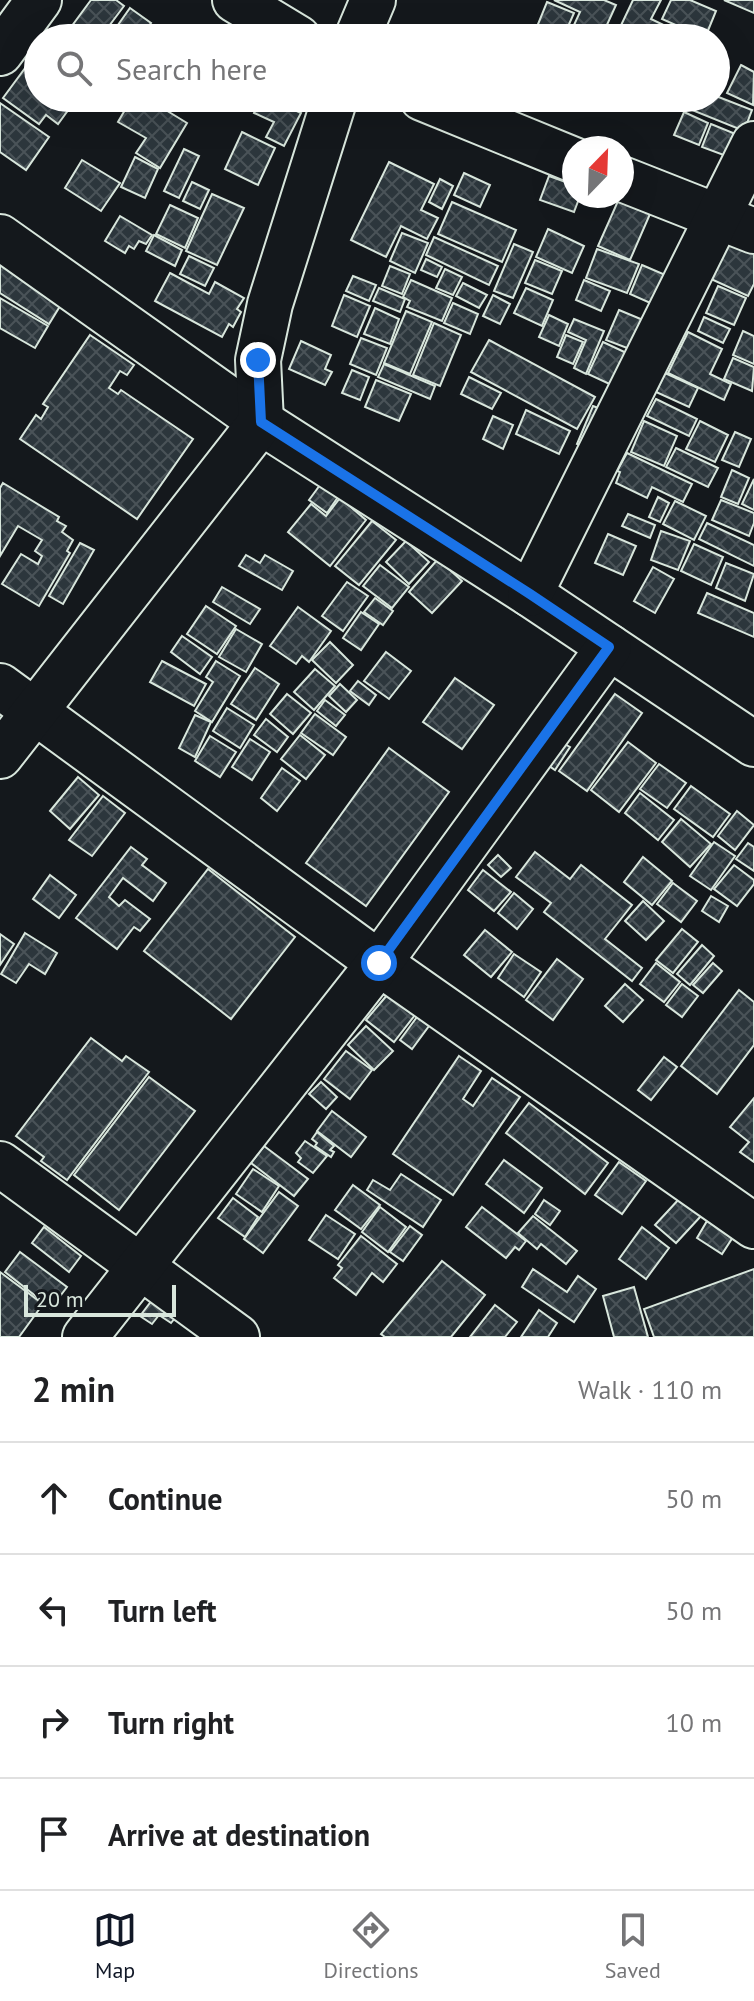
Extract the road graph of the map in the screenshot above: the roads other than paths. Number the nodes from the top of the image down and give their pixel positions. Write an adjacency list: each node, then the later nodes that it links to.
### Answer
1 (39, 0): 6 (street)
2 (235, 0): 4 (street)
3 (373, 0): 5 (street)
4 (275, 24)
5 (363, 24)
6 (0, 53)
7 (331, 112): 14 (street)
8 (456, 112): 10 (street)
9 (754, 144): 12 (street)
10 (562, 155)
11 (634, 184): 12 (street)
12 (735, 225): 15 (street)
13 (0, 237): 14 (street)
14 (261, 422): 15 (street); 17 (street)
15 (530, 594): 16 (street)
16 (609, 647): 18 (street); 20 (street)
17 (17, 698): 19 (street); 20 (street)
18 (754, 744)
19 (0, 756)
20 (379, 963): 22 (street); 23 (street)
21 (0, 1164): 23 (street)
22 (754, 1226)
23 (139, 1267): 24 (street); 25 (street)
24 (85, 1337)
25 (237, 1337)

